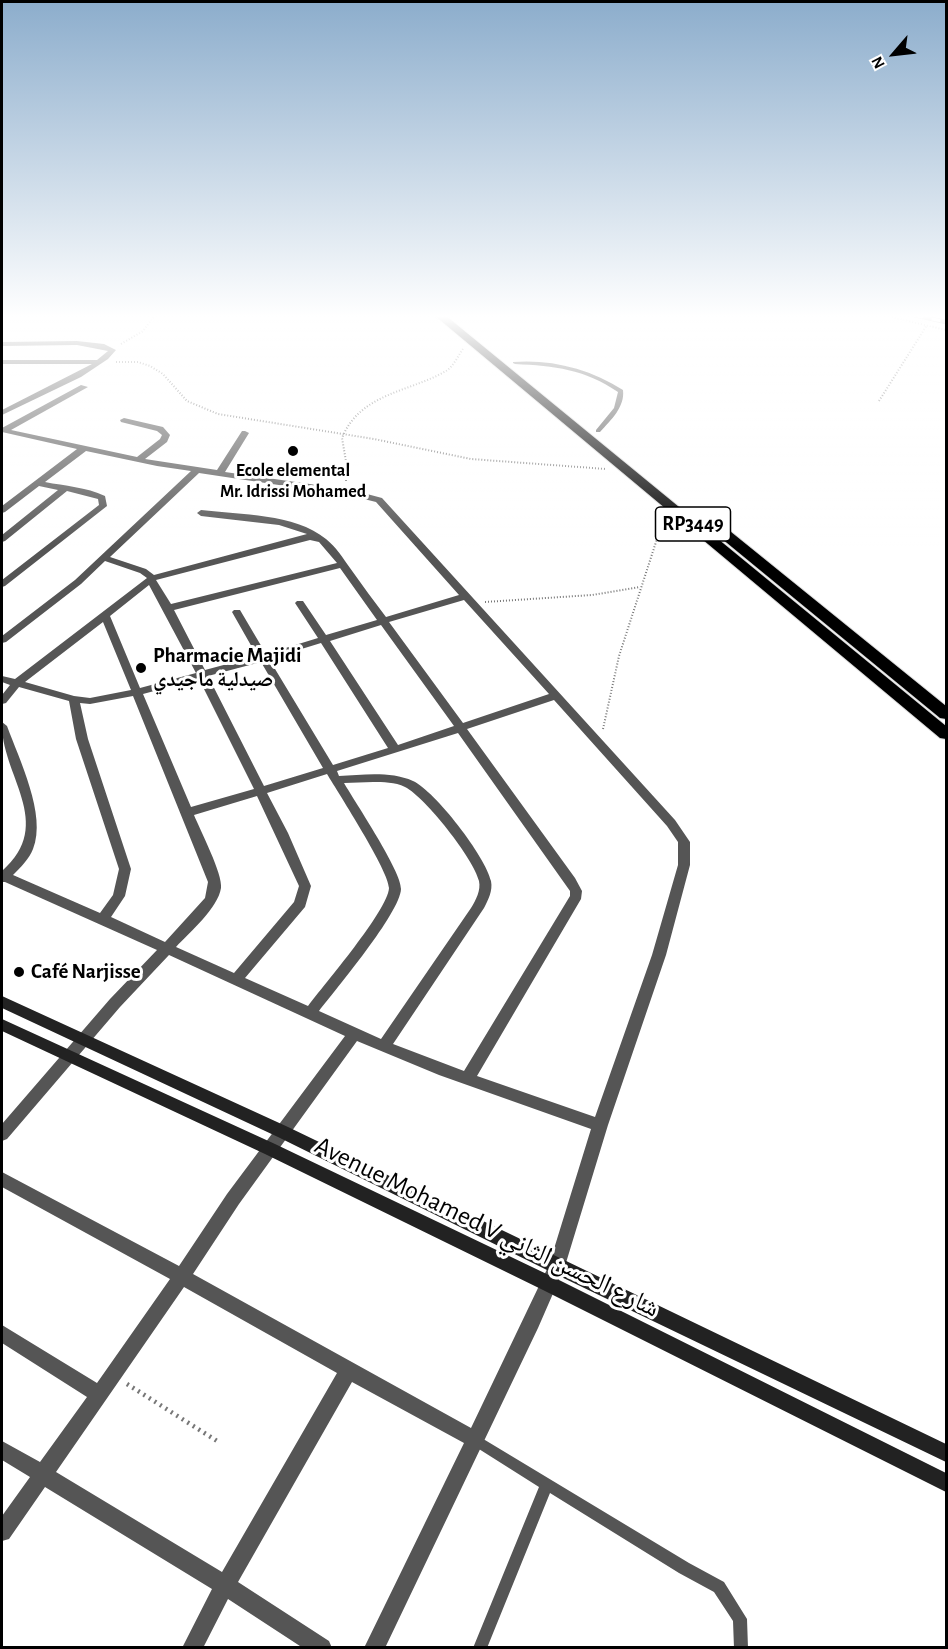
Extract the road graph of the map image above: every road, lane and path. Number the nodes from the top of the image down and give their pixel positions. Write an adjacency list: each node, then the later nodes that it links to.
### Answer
1 (43, 392): 10 (street)
2 (75, 392): 12 (street)
3 (179, 392): 15 (path)
4 (394, 392): 15 (path)
5 (532, 392): 53 (highway, RP3449)
6 (550, 392): 13 (highway, RP3449)
7 (621, 392): 13 (lane)
8 (885, 392): 9 (path)
9 (879, 401)
10 (2, 413)
11 (124, 420): 17 (street)
12 (3, 430): 16 (street)
13 (598, 431): 50 (highway, RP3449)
14 (244, 433): 20 (street)
15 (342, 435): 18 (path); 23 (path)
16 (84, 448): 17 (street); 21 (street)
17 (139, 460): 19 (street)
18 (606, 469)
19 (197, 470): 20 (street); 29 (street)
20 (220, 473): 23 (street)
21 (38, 483): 22 (street); 25 (street)
22 (67, 488): 28 (street); 32 (street)
23 (339, 490): 34 (street)
24 (663, 508): 33 (path)
25 (2, 510)
26 (201, 513): 27 (street)
27 (317, 536): 30 (street); 31 (street)
28 (2, 539)
29 (104, 558): 31 (street); 41 (street)
30 (341, 565): 36 (street); 39 (street)
31 (152, 579): 36 (street); 38 (street)
32 (2, 584)
33 (641, 587): 34 (path); 54 (path)
34 (469, 599): 39 (street); 47 (street)
35 (300, 603): 40 (street)
36 (168, 608): 43 (street)
37 (237, 612): 42 (street)
38 (105, 615): 45 (street); 46 (street)
39 (381, 621): 40 (street); 52 (street)
40 (324, 639): 42 (street); 55 (street)
41 (2, 640)
42 (263, 658): 43 (street); 56 (street)
43 (200, 675): 46 (street); 57 (street)
44 (2, 680): 45 (street)
45 (17, 683): 48 (street); 49 (street)
46 (135, 693): 48 (street); 58 (street)
47 (555, 696): 52 (street); 54 (street)
48 (74, 699): 60 (street)
49 (2, 701)
50 (946, 714)
51 (2, 726): 59 (street)
52 (460, 729): 55 (street); 70 (street)
53 (946, 734)
54 (599, 746): 71 (street)
55 (395, 750): 56 (street)
56 (333, 775): 57 (street); 64 (street); 68 (street)
57 (260, 791): 58 (street); 62 (street)
58 (186, 813): 61 (street)
59 (2, 876): 60 (street)
60 (103, 918): 61 (street)
61 (167, 947): 62 (street); 67 (street)
62 (237, 978): 64 (street)
63 (2, 1002): 67 (main road, Avenue Mohamed V شارع الحسن الثاني)
64 (311, 1012): 66 (street)
65 (2, 1025): 69 (main road, Avenue Mohamed V شارع الحسن الثاني)
66 (354, 1034): 68 (street); 72 (street)
67 (84, 1041): 69 (street); 72 (main road, Avenue Mohamed V شارع الحسن الثاني)
68 (384, 1046): 70 (street)
69 (69, 1058): 73 (street); 74 (main road, Avenue Mohamed V شارع الحسن الثاني)
70 (468, 1078): 71 (street)
71 (600, 1125): 76 (street)
72 (283, 1132): 74 (street); 76 (main road, Avenue Mohamed V شارع الحسن الثاني)
73 (2, 1134)
74 (270, 1149): 77 (street); 78 (main road, Avenue Mohamed V شارع الحسن الثاني)
75 (2, 1179): 77 (street)
76 (556, 1266): 78 (street); 86 (main road, Avenue Mohamed V شارع الحسن الثاني)
77 (182, 1275): 80 (street); 81 (street)
78 (549, 1284): 83 (street); 88 (main road, Avenue Mohamed V شارع الحسن الثاني)
79 (2, 1334): 82 (street)
80 (348, 1371): 83 (street); 91 (street)
81 (111, 1375): 82 (street); 84 (path)
82 (99, 1394): 87 (street)
83 (474, 1439): 89 (lane); 94 (street)
84 (217, 1441)
85 (2, 1450): 87 (street)
86 (946, 1453)
87 (42, 1475): 90 (street); 91 (street)
88 (946, 1483)
89 (548, 1484): 95 (lane); 96 (lane)
90 (2, 1532)
91 (225, 1585): 92 (street); 93 (street)
92 (192, 1647)
93 (322, 1647)
94 (374, 1647)
95 (480, 1647)
96 (741, 1647)

